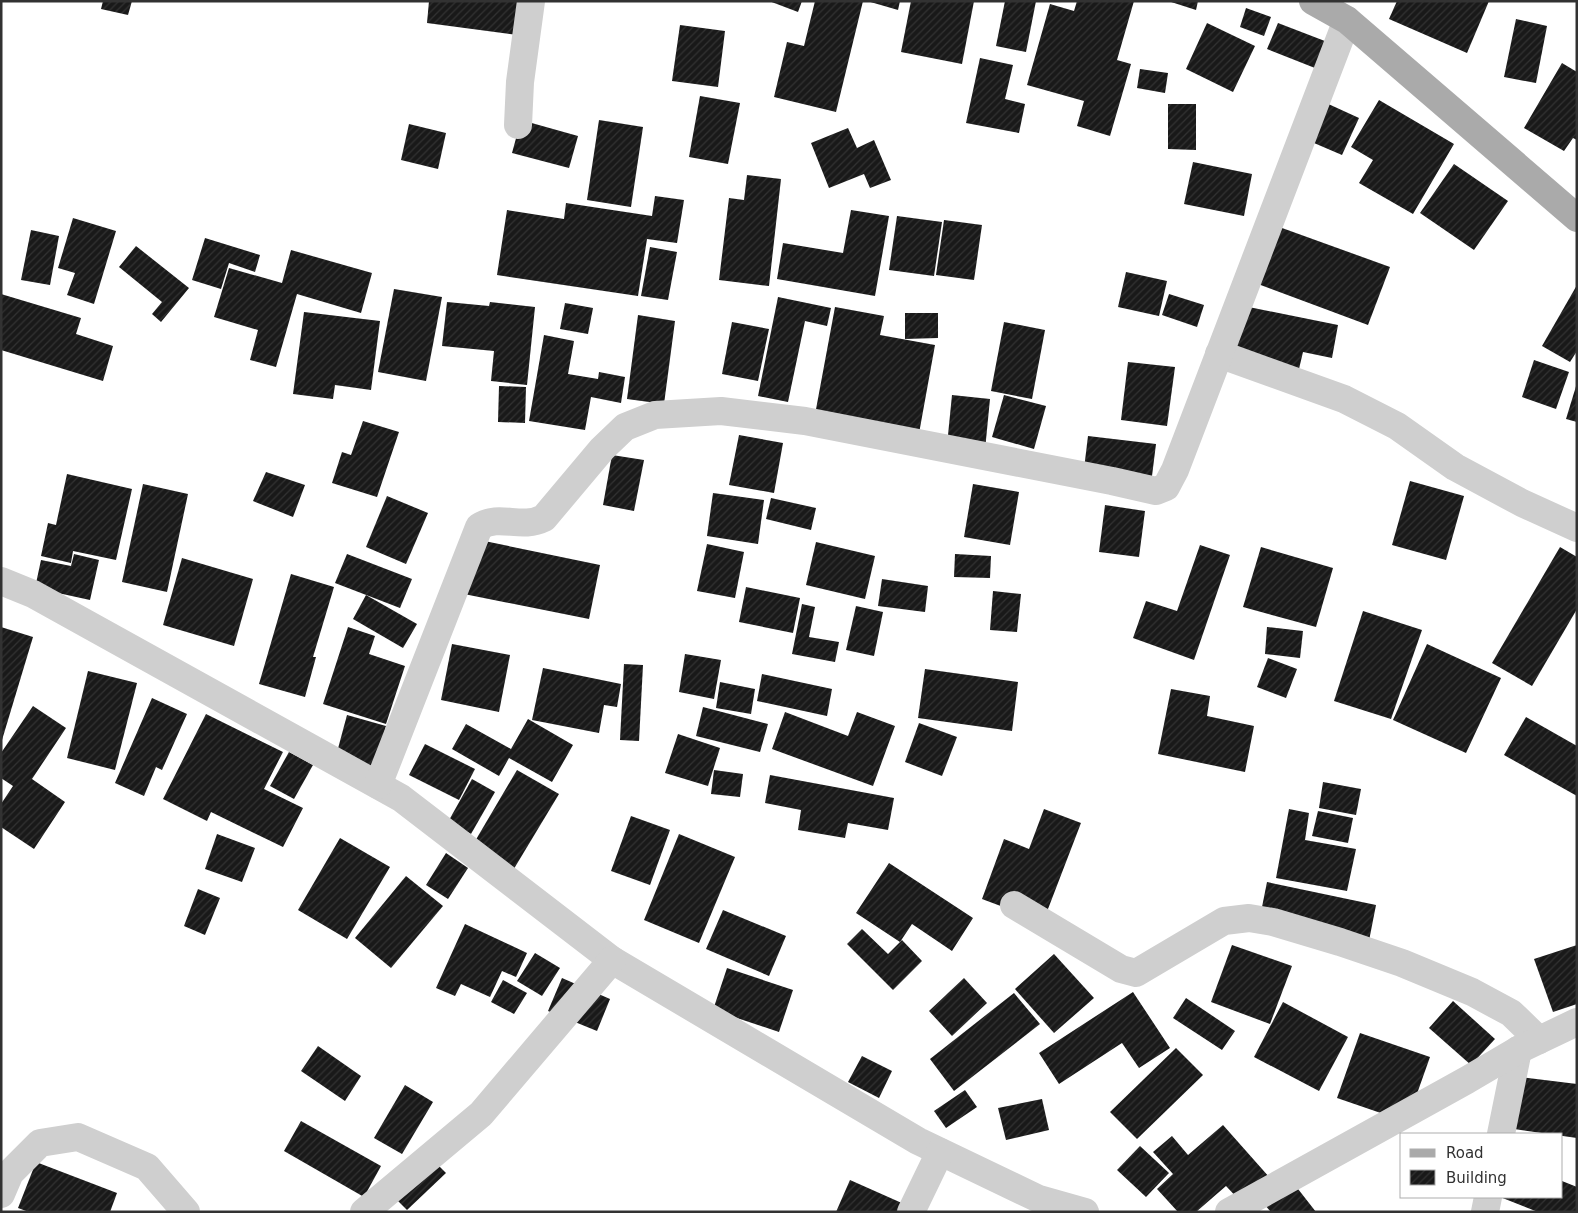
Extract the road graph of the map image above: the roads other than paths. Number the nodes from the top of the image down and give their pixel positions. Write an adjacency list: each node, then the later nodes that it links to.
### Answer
1 (531, 1): 4 (street)
2 (1313, 1): 3 (main road)
3 (1347, 20): 5 (main road); 6 (street)
4 (518, 125)
5 (1577, 218)
6 (1219, 354): 7 (street); 9 (street)
7 (1577, 528)
8 (1, 581): 9 (street)
9 (378, 785): 11 (street)
10 (1014, 905): 13 (street)
11 (612, 960): 15 (street); 20 (street)
12 (1577, 1022): 13 (street)
13 (1528, 1045): 14 (street); 23 (street)
14 (1501, 1133)
15 (940, 1152): 18 (street); 21 (street)
16 (1, 1194): 19 (street)
17 (1488, 1198): 24 (street)
18 (1038, 1206): 22 (street)
19 (186, 1212)
20 (364, 1212)
21 (911, 1212)
22 (1085, 1212)
23 (1229, 1212)
24 (1485, 1212)

